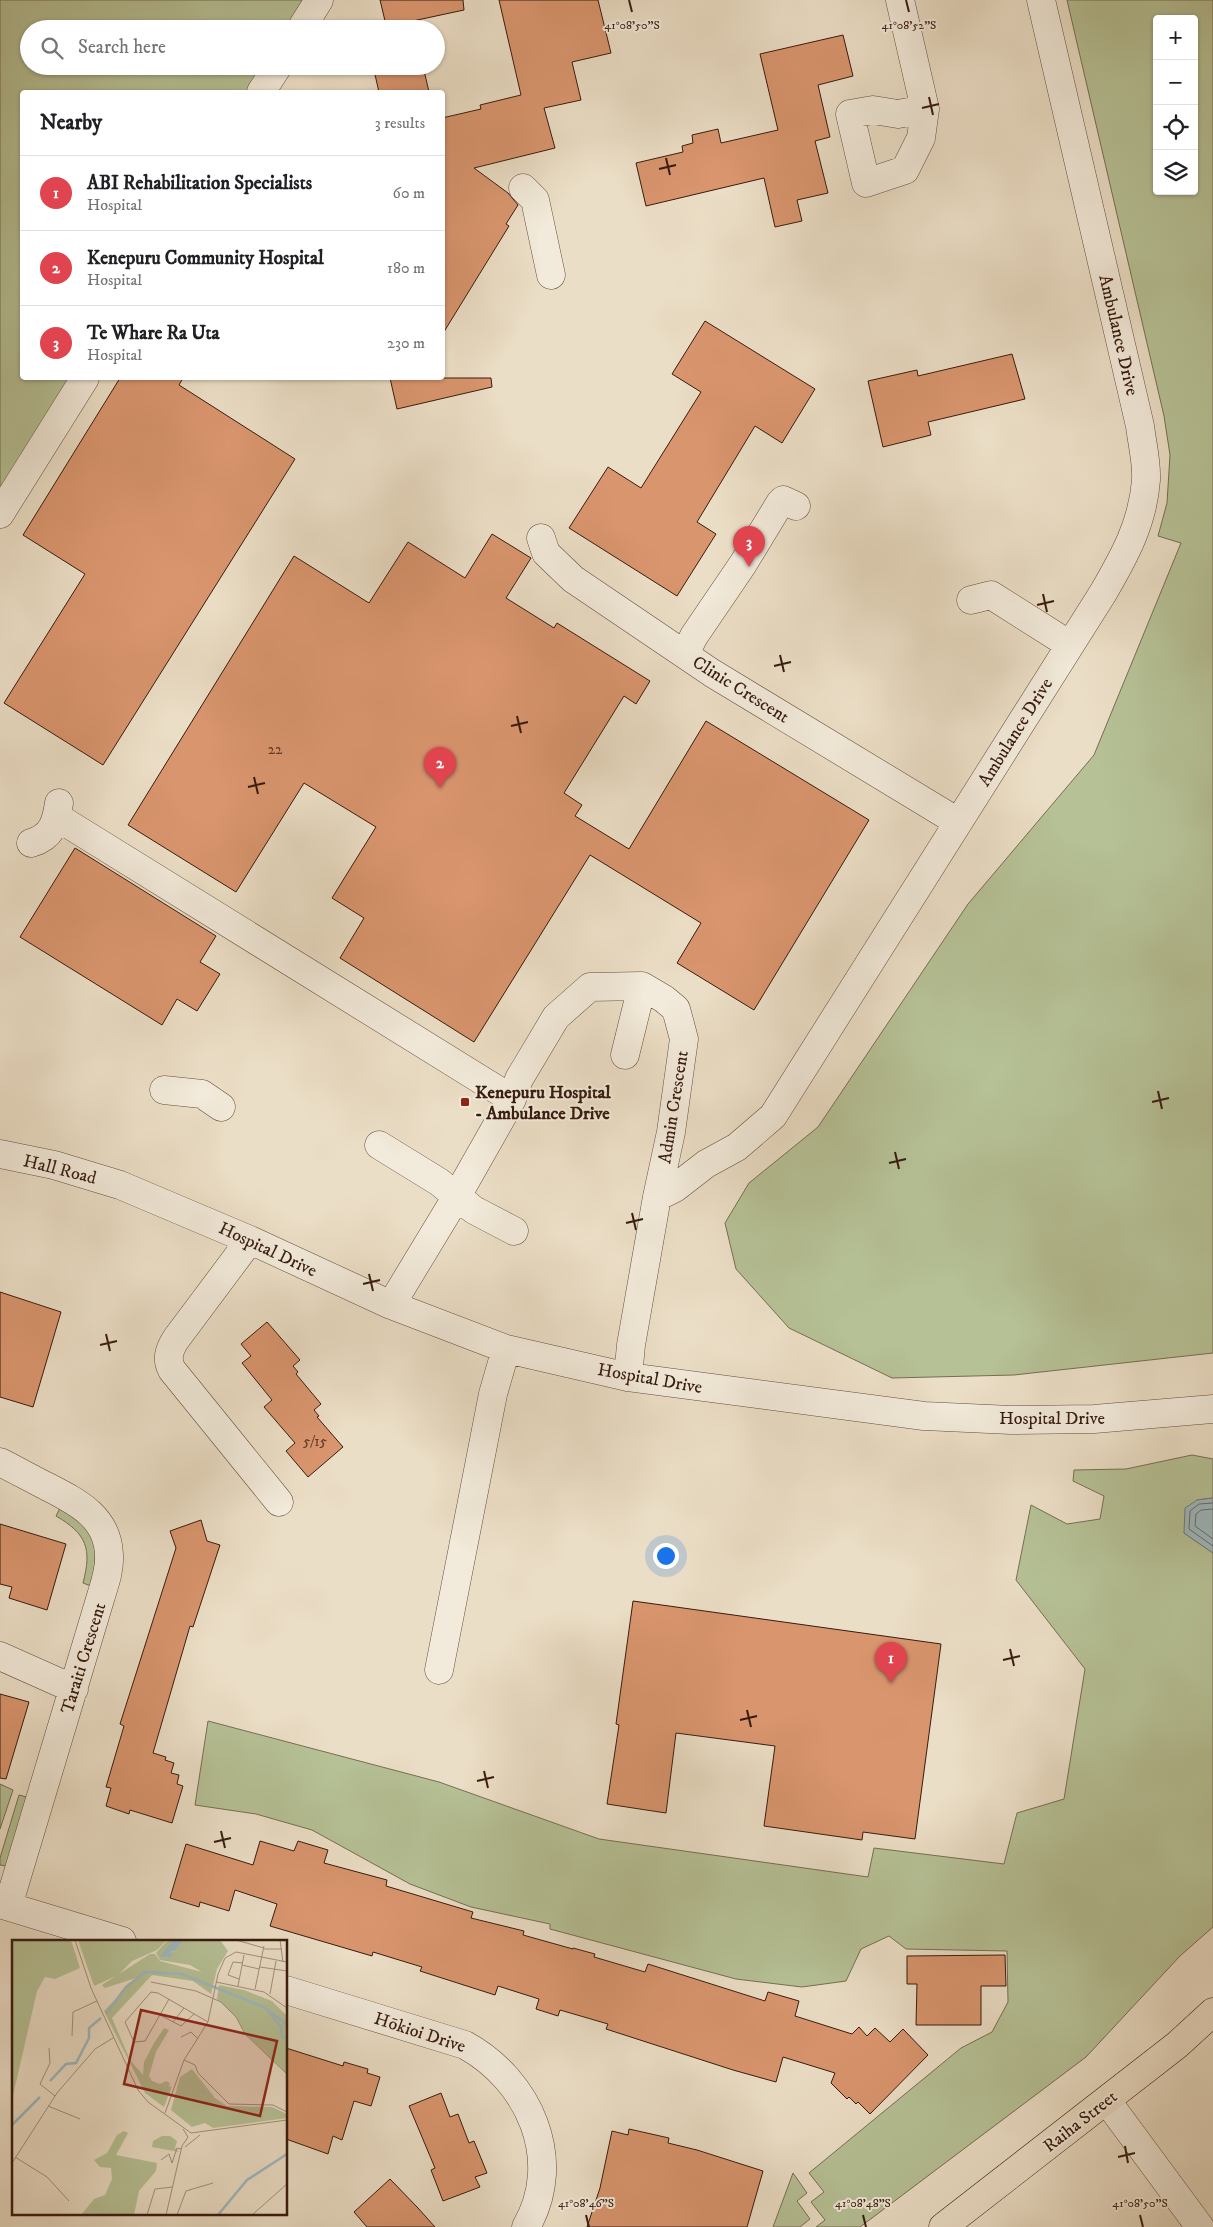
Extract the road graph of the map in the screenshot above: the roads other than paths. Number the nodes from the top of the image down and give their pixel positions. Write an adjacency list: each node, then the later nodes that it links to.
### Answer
1 (319, 0): 4 (street)
2 (900, 0): 7 (street)
3 (1041, 0): 15 (street, Ambulance Drive)
4 (307, 20)
5 (272, 75): 6 (street)
6 (262, 90)
7 (925, 109)
8 (523, 188): 9 (street)
9 (551, 276)
10 (83, 380): 12 (street)
11 (796, 506): 16 (street)
12 (0, 514)
13 (541, 538): 16 (street, Clinic Crescent)
14 (971, 600): 15 (street)
15 (1070, 645): 17 (street, Ambulance Drive)
16 (685, 654): 17 (street, Clinic Crescent)
17 (958, 822): 28 (street, Ambulance Drive)
18 (31, 843): 22 (street)
19 (642, 986): 20 (street); 22 (street); 28 (street, Admin Crescent)
20 (625, 1054)
21 (164, 1090): 23 (street)
22 (512, 1099): 27 (street)
23 (221, 1106)
24 (379, 1145): 27 (street)
25 (0, 1154): 26 (street, Hall Road)
26 (120, 1185): 30 (street, Hospital Drive)
27 (457, 1196): 29 (street); 31 (street)
28 (657, 1197): 33 (street)
29 (514, 1232)
30 (250, 1240): 31 (street, Hospital Drive); 36 (street)
31 (391, 1306): 32 (street, Hospital Drive)
32 (506, 1349): 33 (street, Hospital Drive); 38 (street)
33 (628, 1377): 34 (street, Hospital Drive)
34 (1213, 1409)
35 (0, 1462): 39 (street, Taraiti Crescent)
36 (279, 1502)
37 (0, 1656): 39 (street)
38 (439, 1670)
39 (74, 1689): 40 (street, Taraiti Crescent)
40 (4, 1905): 41 (street)
41 (119, 1940)
42 (288, 1991): 45 (street, Hōkioi Drive)
43 (1213, 2012): 44 (main road, Raiha Street)
44 (1107, 2101): 46 (main road, Raiha Street); 47 (street)
45 (526, 2227)
46 (943, 2227)
47 (1200, 2227)

